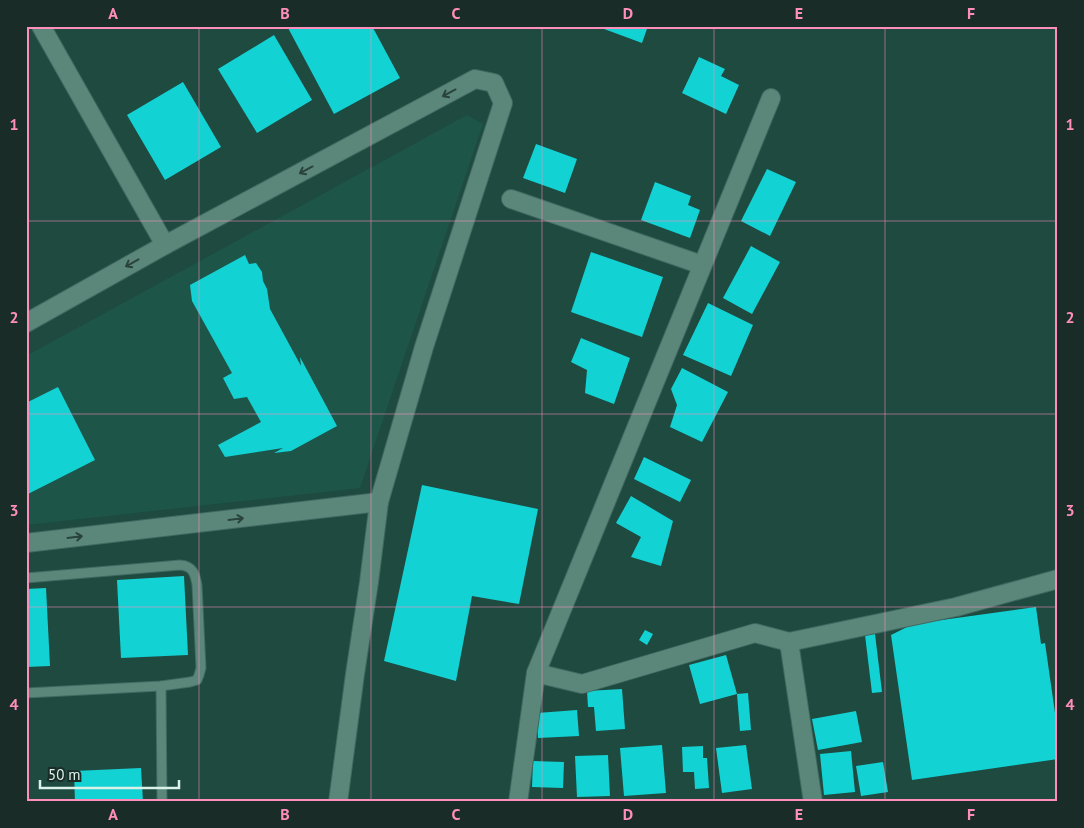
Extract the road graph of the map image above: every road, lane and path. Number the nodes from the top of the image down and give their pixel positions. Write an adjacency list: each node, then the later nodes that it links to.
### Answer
1 (40, 26): 4 (street)
2 (771, 98): 5 (street)
3 (512, 199): 5 (street)
4 (165, 245): 6 (street, one-way to 6); 7 (street, one-way to 4)
5 (702, 265): 12 (street)
6 (26, 323)
7 (379, 502): 8 (street, one-way to 7); 16 (street)
8 (26, 543)
9 (26, 578): 13 (lane)
10 (1058, 579): 11 (street)
11 (789, 642): 12 (street); 18 (street)
12 (536, 673): 17 (street)
13 (161, 686): 14 (lane); 15 (lane)
14 (26, 693)
15 (162, 802)
16 (338, 802)
17 (518, 802)
18 (813, 802)

